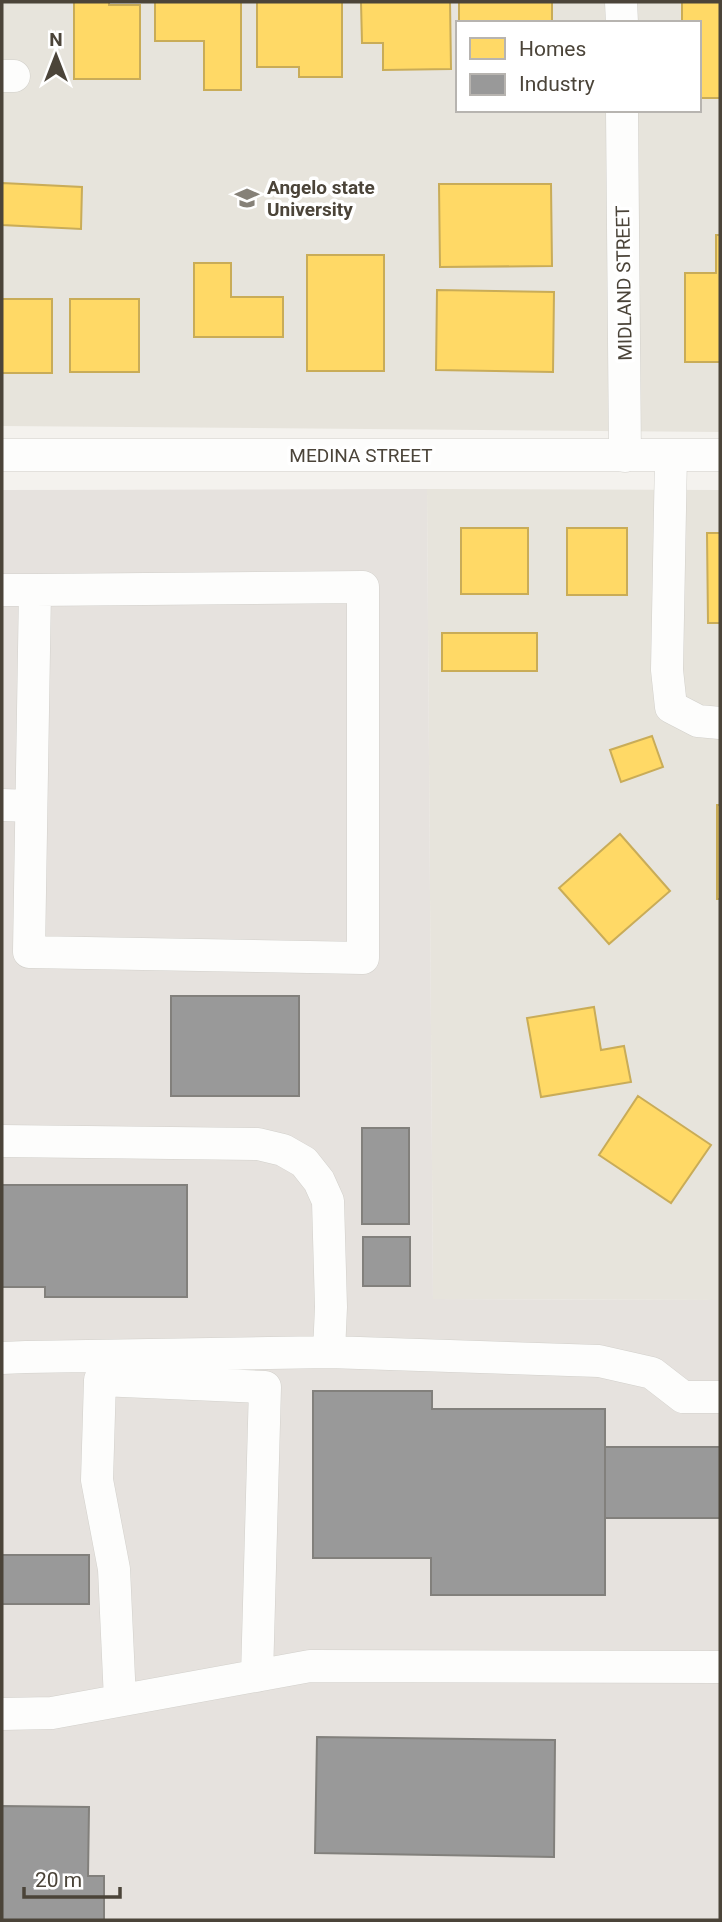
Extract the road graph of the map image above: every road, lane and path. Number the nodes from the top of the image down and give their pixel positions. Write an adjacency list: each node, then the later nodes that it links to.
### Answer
1 (621, 2): 2 (street)
2 (622, 21)
3 (622, 112): 5 (street, MIDLAND STREET)
4 (2, 455): 5 (street, MEDINA STREET)
5 (625, 456): 6 (street, MEDINA STREET)
6 (671, 456): 7 (street, MEDINA STREET); 10 (street)
7 (720, 456)
8 (2, 590): 9 (street)
9 (34, 590): 11 (street); 11 (street)
10 (720, 723)
11 (16, 806)
12 (2, 1141): 13 (street)
13 (330, 1352): 14 (street); 17 (street)
14 (268, 1353): 15 (street); 16 (street)
15 (2, 1358)
16 (265, 1387): 19 (street); 20 (street)
17 (720, 1397)
18 (720, 1667): 19 (street)
19 (257, 1676): 20 (street)
20 (120, 1700): 21 (street)
21 (2, 1714)

